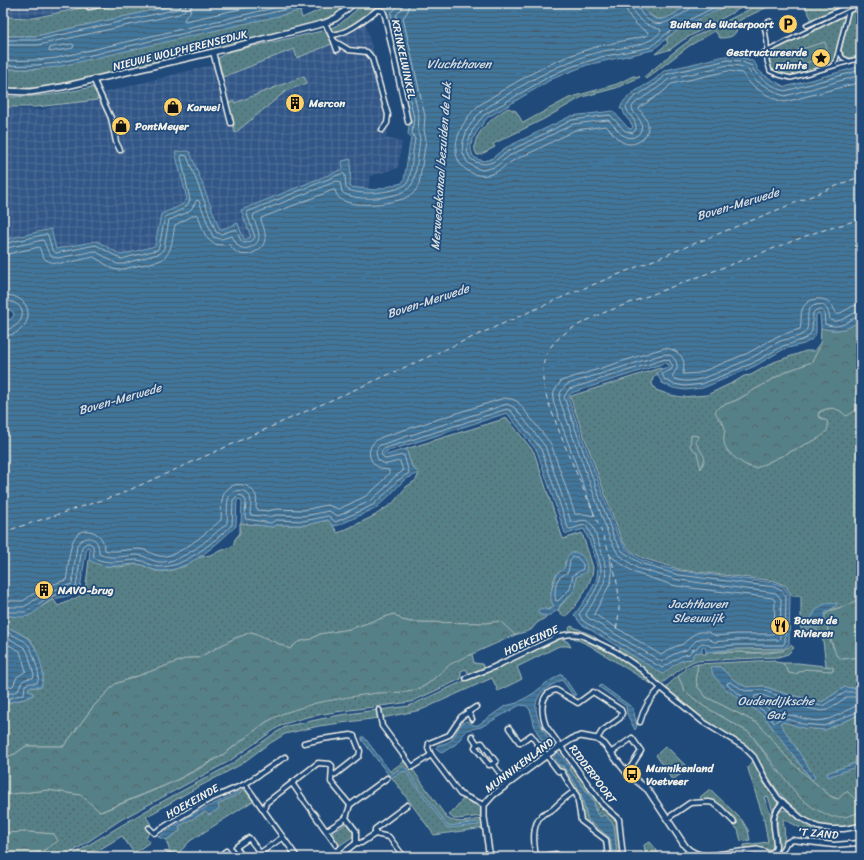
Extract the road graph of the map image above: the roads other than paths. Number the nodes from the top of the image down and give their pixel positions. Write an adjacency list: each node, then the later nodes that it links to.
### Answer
1 (108, 3): 7 (street)
2 (121, 3): 3 (street)
3 (137, 3)
4 (354, 3): 10 (street, NIEUWE WOLPHERENSEDIJK)
5 (850, 4): 8 (street); 11 (street)
6 (861, 5): 8 (street)
7 (89, 7)
8 (848, 12): 15 (street); 17 (street)
9 (770, 21): 15 (street)
10 (325, 24): 12 (street); 16 (street, NIEUWE WOLPHERENSEDIJK)
11 (807, 25)
12 (331, 35): 13 (street); 24 (street, KRINKELWINKEL)
13 (334, 40): 14 (street); 26 (street)
14 (336, 50)
15 (767, 51): 18 (street); 21 (street)
16 (213, 52): 22 (street, NIEUWE WOLPHERENSEDIJK); 25 (street)
17 (839, 52): 20 (street); 21 (street)
18 (761, 54)
19 (861, 58): 20 (street)
20 (849, 61): 21 (street)
21 (831, 67)
22 (94, 80): 23 (street, NIEUWE WOLPHERENSEDIJK); 27 (street)
23 (3, 90)
24 (408, 122)
25 (230, 124)
26 (382, 130)
27 (120, 150)
28 (466, 678): 29 (street, HOEKEINDE)
29 (661, 688): 34 (street); 54 (street, HOEKEINDE)
30 (476, 707): 32 (street)
31 (379, 710): 42 (street)
32 (468, 712): 33 (street); 42 (street)
33 (472, 719)
34 (640, 722)
35 (509, 728): 43 (street)
36 (472, 736): 39 (street)
37 (597, 739): 40 (street, MUNNIKENLAND); 40 (street, RIDDERPOORT); 41 (street)
38 (304, 743): 47 (street)
39 (477, 744): 45 (street); 45 (street)
40 (560, 747): 43 (street, MUNNIKENLAND); 87 (street, RIDDERPOORT)
41 (612, 752): 46 (street); 46 (street)
42 (431, 755): 57 (street)
43 (549, 755): 51 (street, MUNNIKENLAND); 52 (street)
44 (284, 757): 50 (street, HOEKEINDE)
45 (494, 764): 51 (street)
46 (627, 773): 61 (street)
47 (332, 775): 49 (street); 55 (street)
48 (387, 778): 55 (street)
49 (292, 783): 53 (street); 58 (street)
50 (245, 784): 58 (street); 64 (street, HOEKEINDE)
51 (508, 784): 57 (street, MUNNIKENLAND)
52 (575, 791): 84 (street); 86 (street)
53 (303, 800): 59 (street)
54 (783, 802): 63 (street, HOEKEINDE); 76 (street)
55 (350, 805): 60 (street)
56 (407, 805): 66 (street)
57 (484, 805): 83 (street, MUNNIKENLAND)
58 (264, 810): 67 (street)
59 (314, 814): 65 (street)
60 (346, 818): 65 (street); 68 (street)
61 (668, 818): 62 (street); 74 (street)
62 (734, 822)
63 (861, 826)
64 (149, 828)
65 (326, 832): 69 (street)
66 (375, 834): 68 (street); 82 (street)
67 (283, 837): 73 (street); 80 (street)
68 (356, 843): 81 (street)
69 (336, 845)
70 (861, 849): 89 (street, 'T ZAND)
71 (748, 850): 74 (street); 76 (street); 88 (street)
72 (226, 851): 79 (street)
73 (262, 855): 75 (street)
74 (694, 855)
75 (242, 856)
76 (770, 856)
77 (165, 857): 78 (street)
78 (172, 857)
79 (218, 857)
80 (297, 857)
81 (338, 857)
82 (404, 857)
83 (489, 857)
84 (535, 857): 85 (street)
85 (560, 857)
86 (608, 857)
87 (623, 857)
88 (749, 857)
89 (779, 857)

